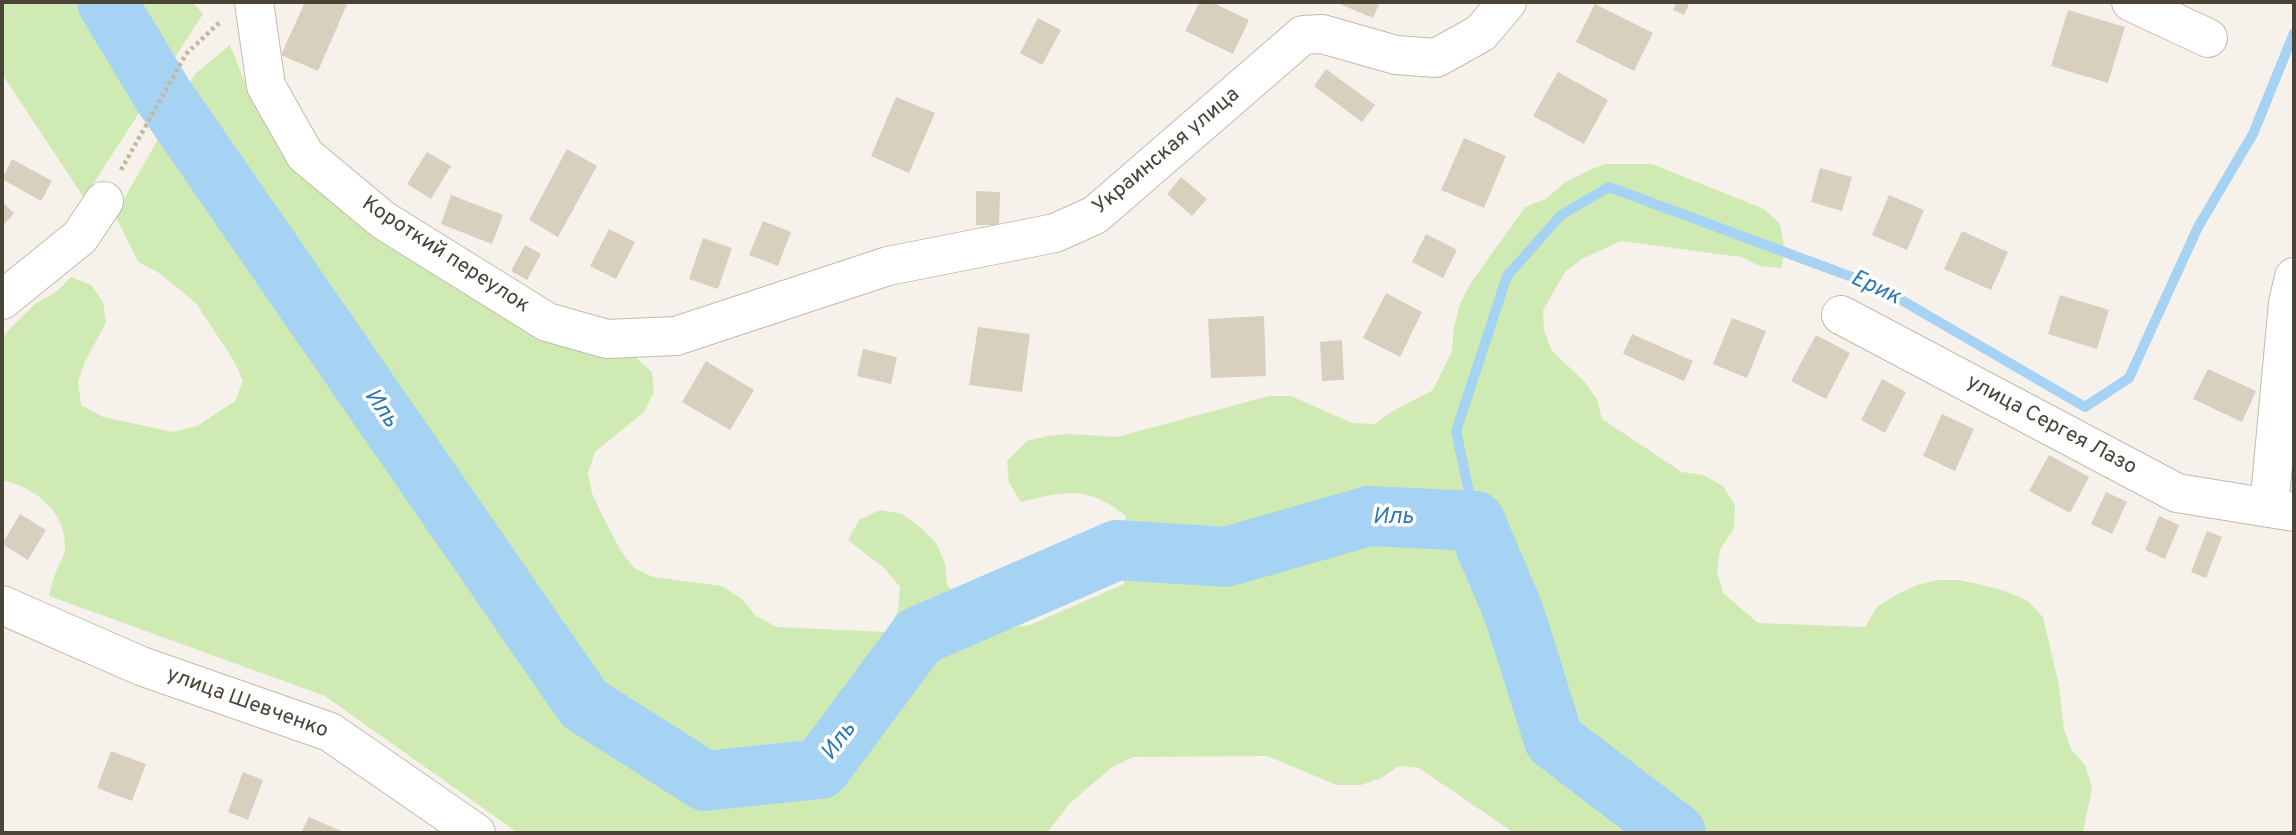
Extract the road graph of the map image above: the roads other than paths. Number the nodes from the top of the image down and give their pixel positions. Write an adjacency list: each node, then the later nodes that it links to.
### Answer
1 (254, 2): 9 (street, Короткий переулок)
2 (1507, 2): 9 (street, Украинская улица)
3 (2131, 2): 4 (street)
4 (2208, 38)
5 (104, 201): 7 (street)
6 (2294, 277): 10 (street, улица Сергея Лазо)
7 (2, 300)
8 (1842, 315): 10 (street, улица Сергея Лазо)
9 (676, 336)
10 (2282, 510)
11 (2, 605): 12 (street, улица Шевченко)
12 (476, 833)

